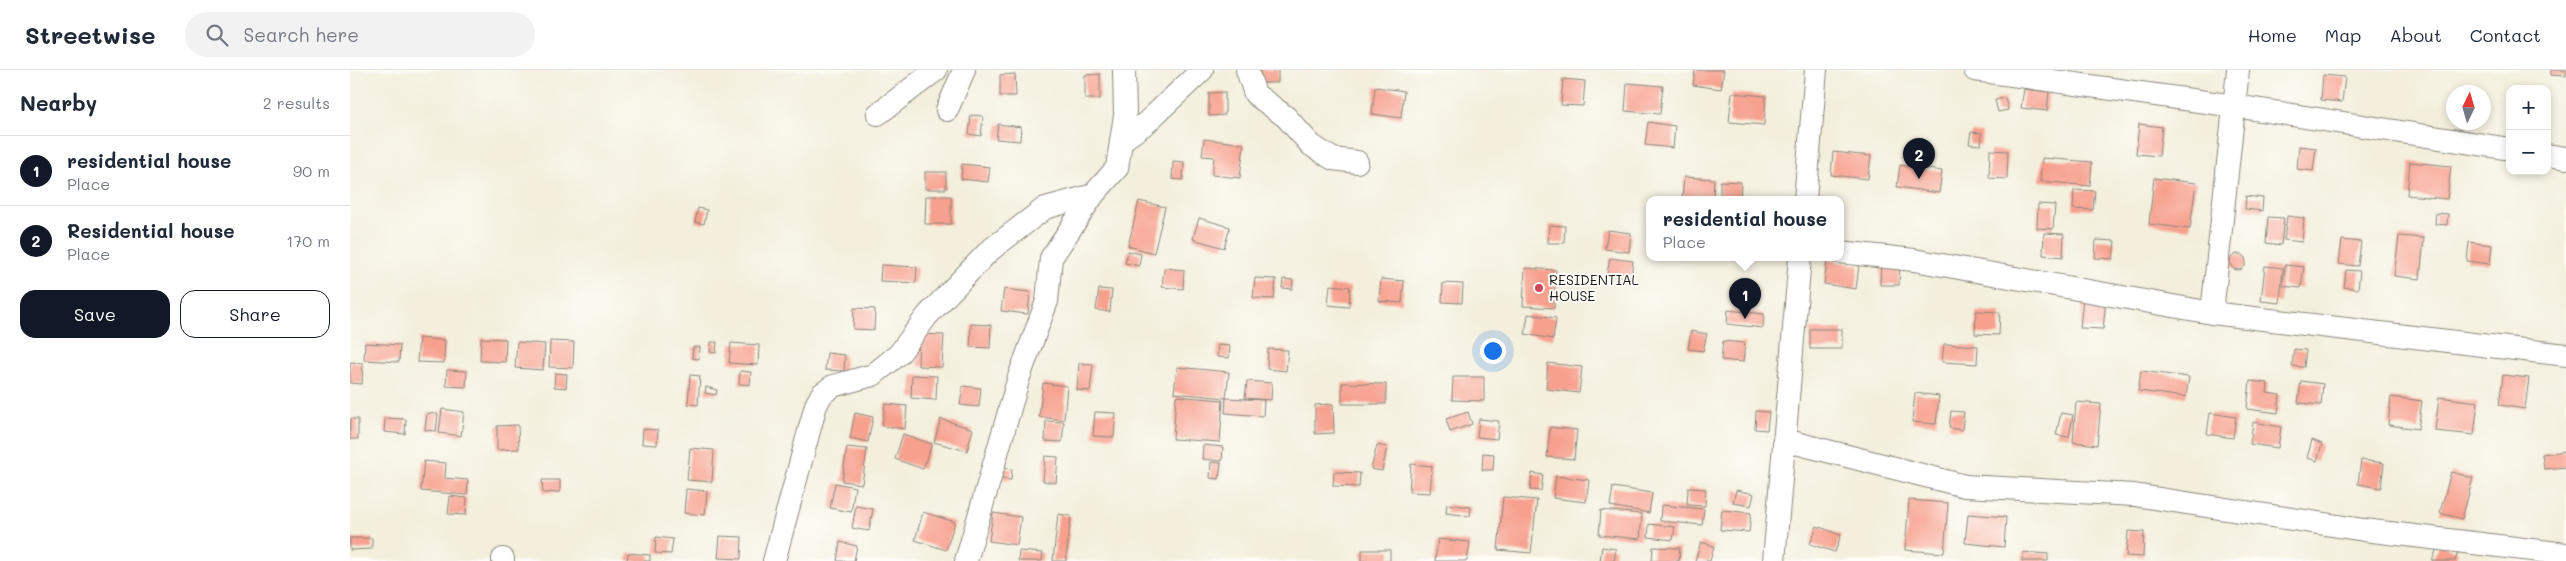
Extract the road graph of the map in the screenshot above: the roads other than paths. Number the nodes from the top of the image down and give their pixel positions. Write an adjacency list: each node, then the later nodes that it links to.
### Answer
1 (936, 70): 11 (street)
2 (964, 70): 10 (street)
3 (1124, 70): 12 (street)
4 (1202, 70): 12 (street)
5 (1247, 70): 16 (street)
6 (1816, 70): 18 (street)
7 (1976, 70): 9 (street)
8 (2238, 70): 9 (street)
9 (2235, 106): 13 (street); 21 (street)
10 (947, 110)
11 (878, 114)
12 (1121, 141): 17 (street)
13 (2506, 148)
14 (2551, 156): 15 (street)
15 (2566, 158)
16 (1357, 162)
17 (1093, 195): 25 (street); 26 (street)
18 (1805, 196)
19 (1844, 252): 21 (street)
20 (1800, 261): 23 (street)
21 (2212, 313): 22 (street)
22 (2566, 355)
23 (1784, 440): 24 (street); 27 (street)
24 (2566, 554)
25 (774, 561)
26 (966, 561)
27 (1774, 561)

